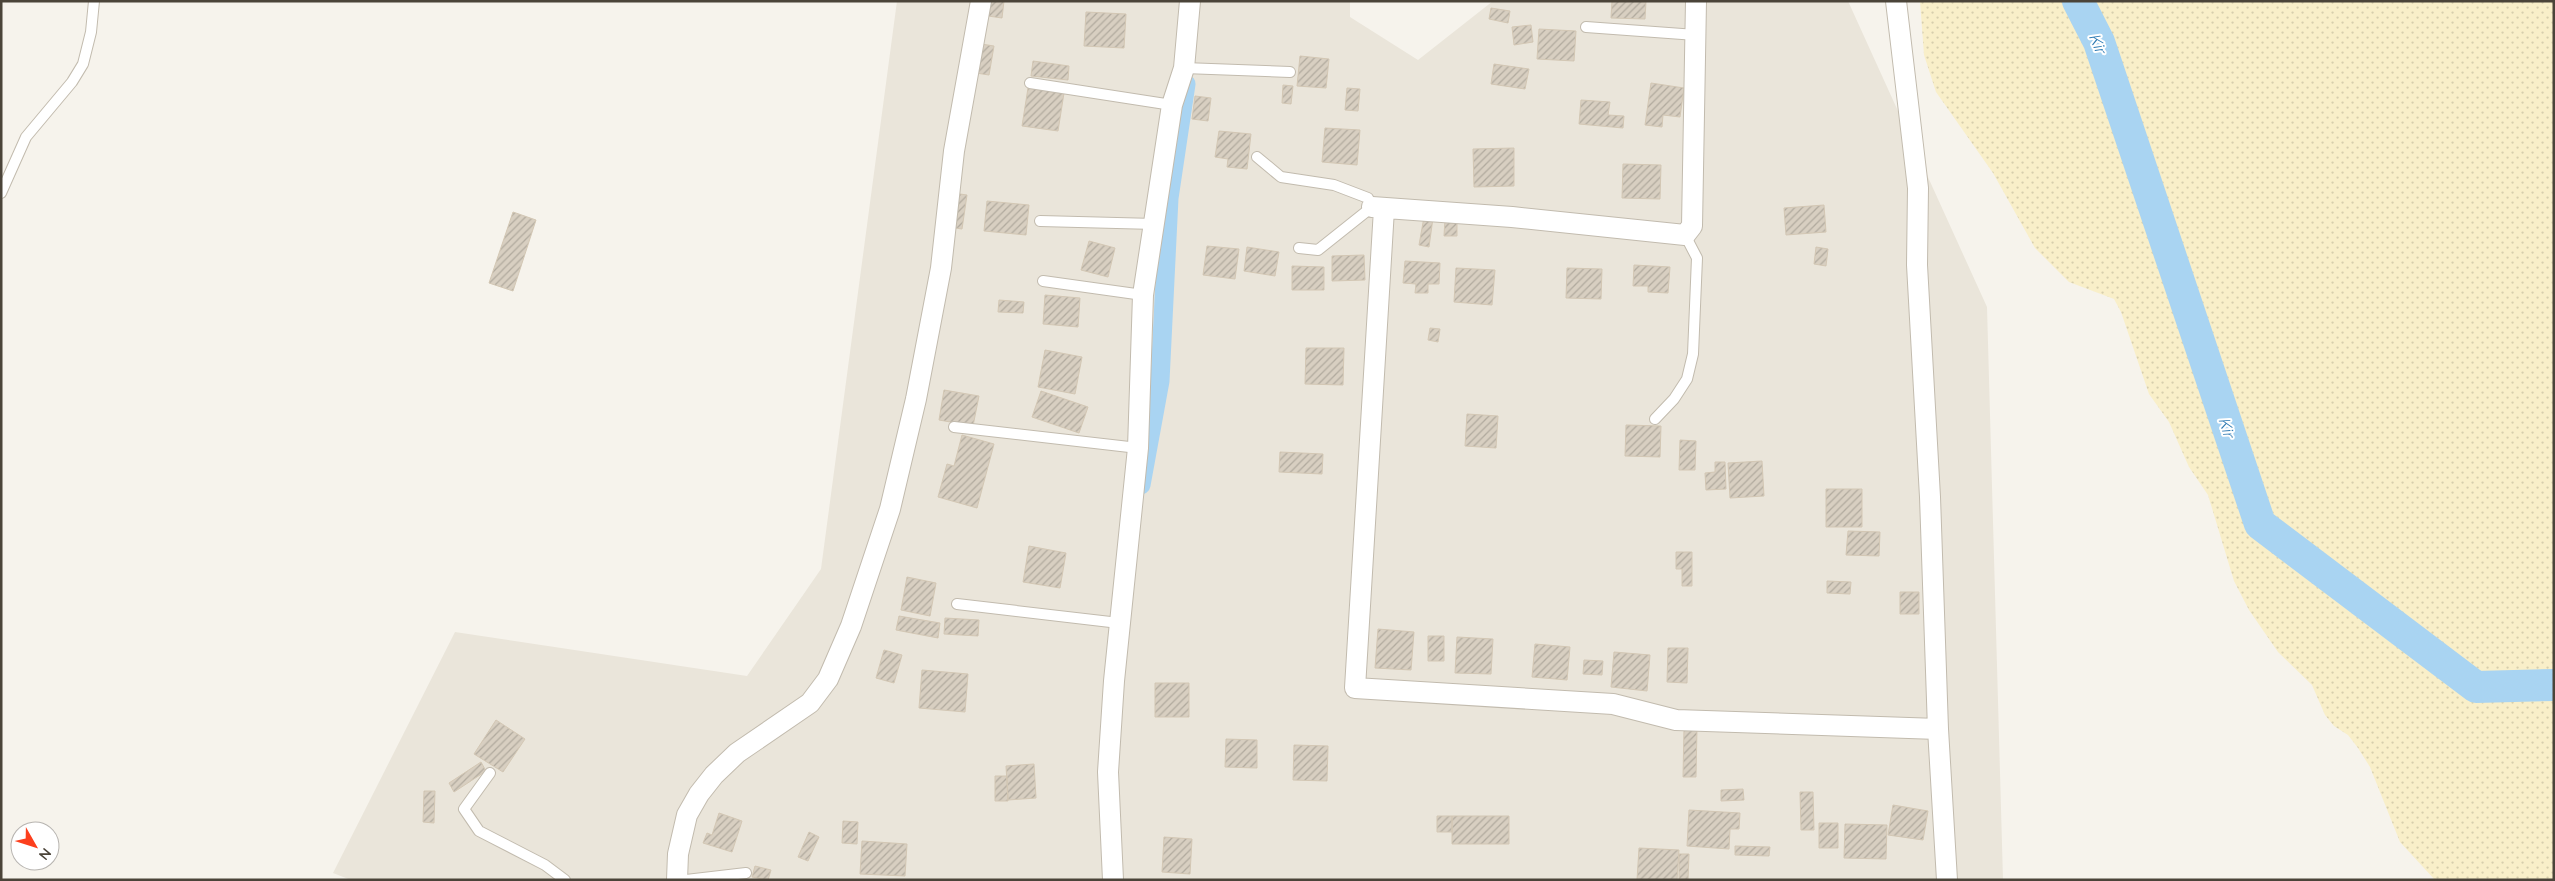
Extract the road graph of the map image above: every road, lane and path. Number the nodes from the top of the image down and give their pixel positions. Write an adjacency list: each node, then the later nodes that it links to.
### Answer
1 (94, 1): 13 (lane)
2 (981, 1): 30 (street)
3 (1190, 1): 8 (street)
4 (1696, 1): 7 (street)
5 (1896, 1): 26 (street)
6 (1586, 27): 7 (lane)
7 (1696, 35): 17 (street)
8 (1184, 68): 9 (lane); 11 (street)
9 (1290, 72)
10 (1030, 83): 11 (lane)
11 (1172, 105): 16 (street)
12 (1257, 157): 14 (lane)
13 (1, 193)
14 (1378, 208): 17 (street); 18 (lane); 26 (street)
15 (1040, 222): 16 (lane)
16 (1155, 224): 20 (street)
17 (1685, 235): 21 (lane)
18 (1300, 248)
19 (1043, 282): 20 (lane)
20 (1143, 295): 23 (street)
21 (1655, 419)
22 (954, 427): 23 (lane)
23 (1138, 448): 25 (street)
24 (957, 604): 25 (lane)
25 (1119, 623): 32 (street)
26 (1938, 729): 33 (street)
27 (490, 773): 29 (lane)
28 (746, 873): 31 (lane)
29 (565, 880)
30 (677, 880)
31 (686, 880)
32 (1113, 880)
33 (1947, 880)

